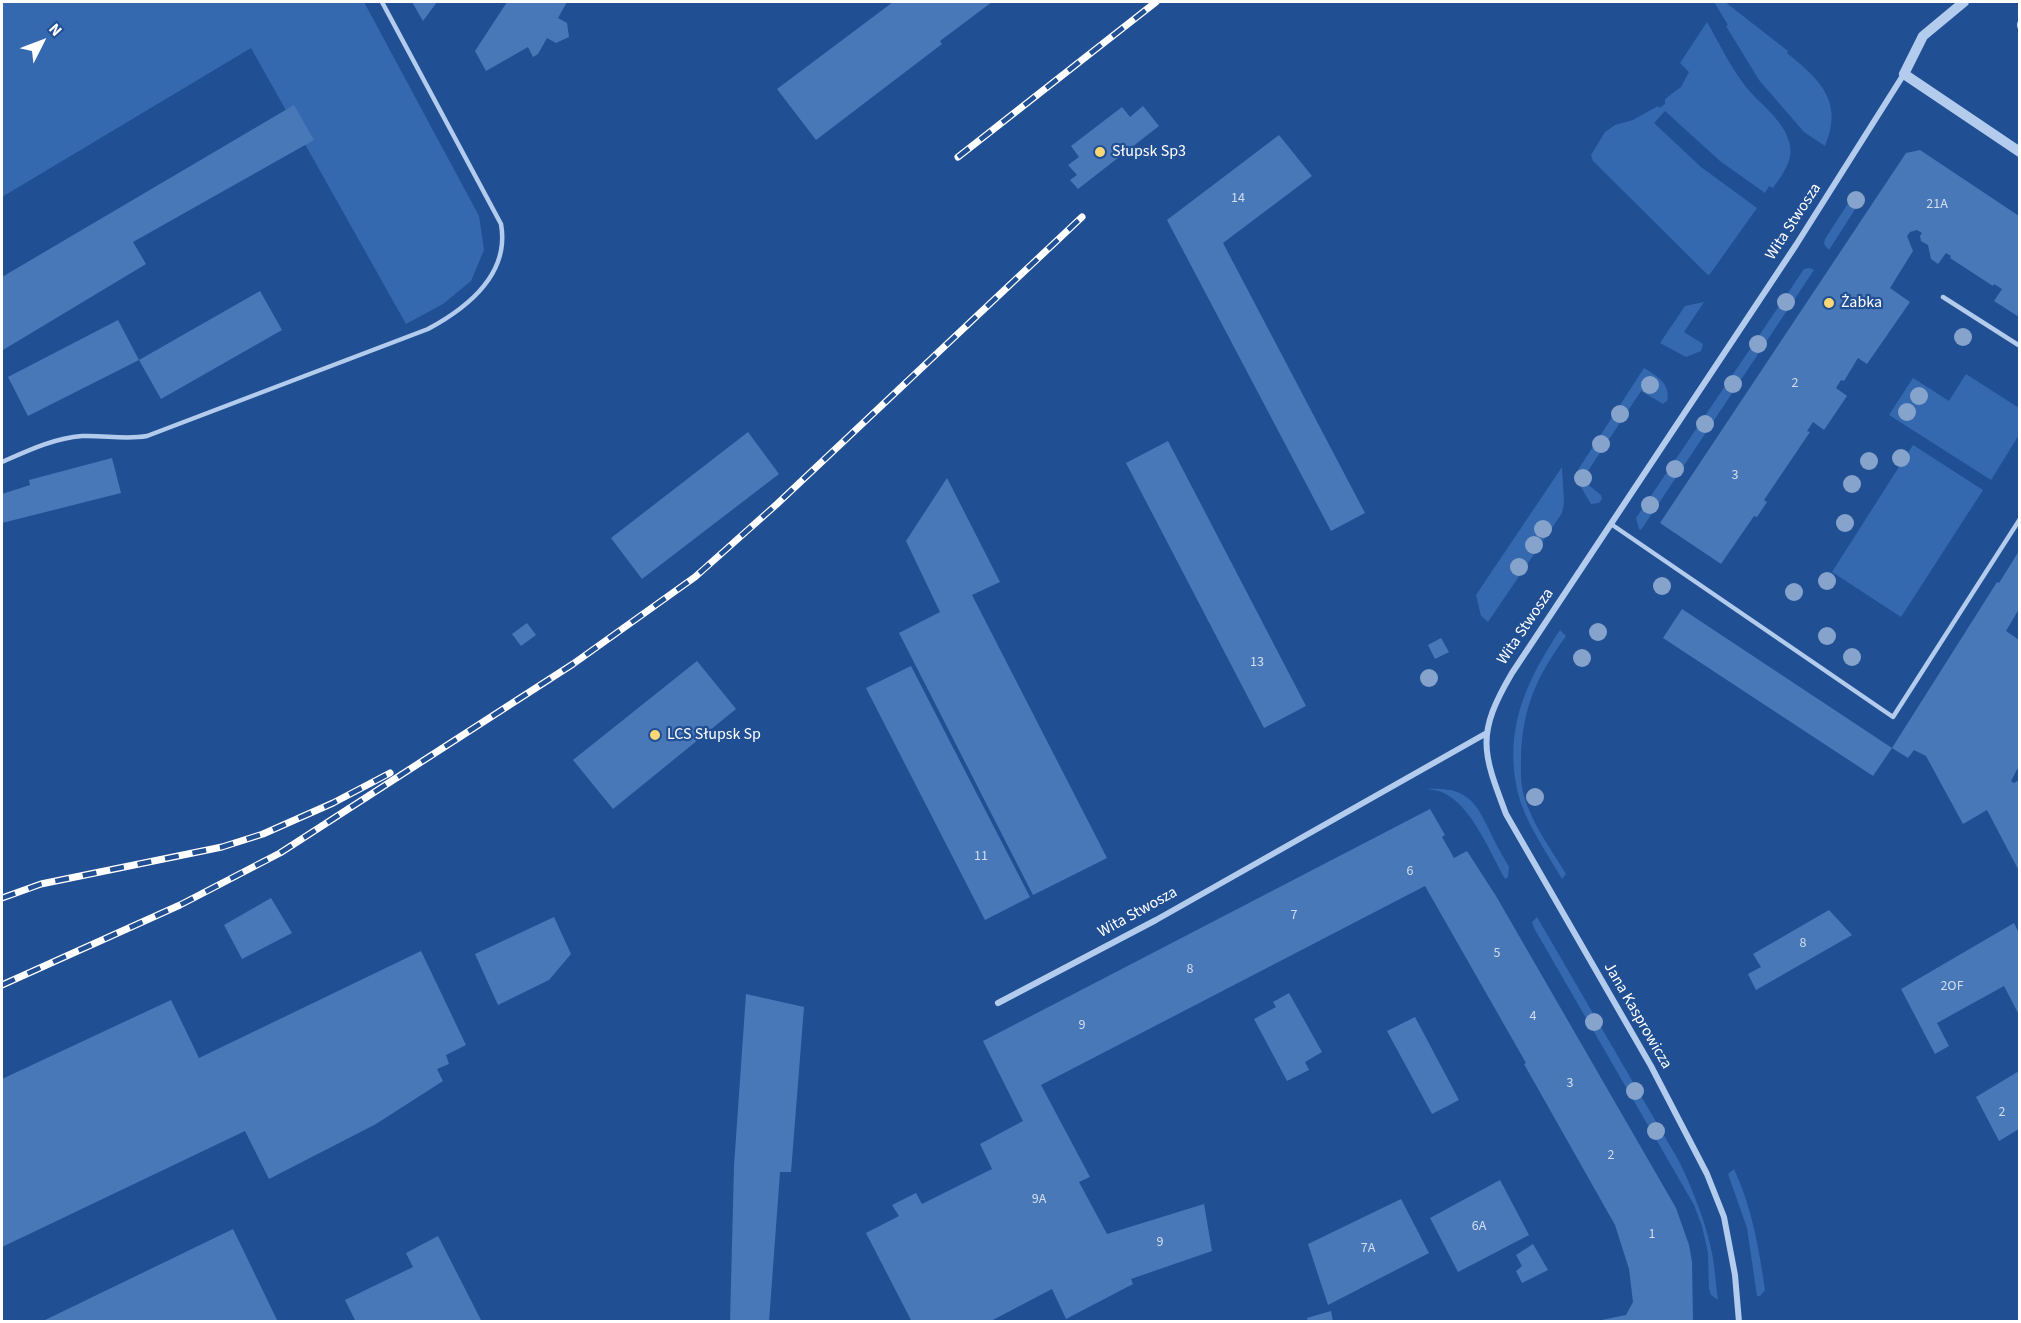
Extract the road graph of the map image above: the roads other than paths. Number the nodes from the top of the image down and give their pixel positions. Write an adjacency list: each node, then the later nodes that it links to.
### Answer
1 (382, 2): 7 (lane)
2 (1965, 2): 3 (street)
3 (1904, 74): 4 (street); 9 (street, Wita Stwosza)
4 (2019, 152)
5 (1943, 297): 6 (lane)
6 (2019, 346)
7 (2, 462)
8 (2019, 519): 9 (lane)
9 (1611, 524): 10 (street, Wita Stwosza)
10 (1485, 734): 11 (street, Wita Stwosza); 12 (street, Jana Kasprowicza)
11 (998, 1003)
12 (1738, 1322)

